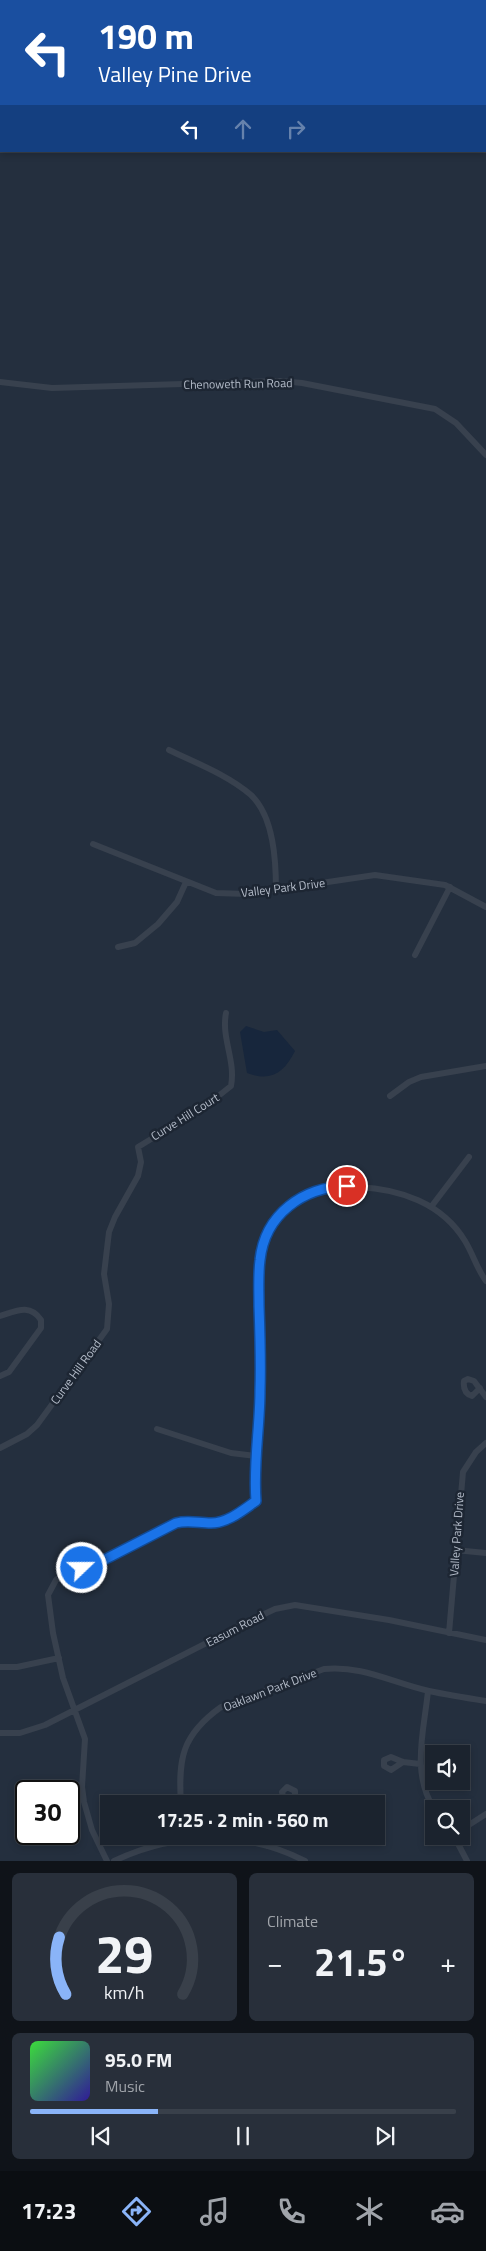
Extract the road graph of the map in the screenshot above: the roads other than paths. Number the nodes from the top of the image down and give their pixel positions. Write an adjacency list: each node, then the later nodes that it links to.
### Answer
1 (0, 382): 2 (street, Chenoweth Run Road)
2 (486, 455)
3 (169, 750): 7 (street)
4 (93, 844): 5 (street, Valley Park Drive)
5 (186, 882): 7 (street, Valley Park Drive); 9 (street)
6 (450, 887): 7 (street, Valley Park Drive); 8 (street, Valley Park Drive); 10 (street)
7 (276, 891)
8 (486, 907)
9 (118, 946)
10 (415, 955)
11 (226, 1013): 15 (street, Curve Hill Court)
12 (486, 1066): 13 (street)
13 (390, 1096)
14 (469, 1157): 16 (street)
15 (141, 1162): 24 (street, Curve Hill Road)
16 (431, 1207): 17 (street); 25 (street)
17 (486, 1281)
18 (0, 1316): 19 (street)
19 (0, 1376)
20 (480, 1388): 21 (street)
21 (486, 1397)
22 (157, 1429): 25 (street)
23 (486, 1443): 26 (street, Valley Park Drive)
24 (0, 1448)
25 (256, 1456): 30 (street)
26 (455, 1550): 27 (street); 28 (street, Valley Park Drive)
27 (486, 1553)
28 (449, 1633): 29 (street, Easum Road); 34 (street, Easum Road)
29 (486, 1640)
30 (58, 1658): 31 (street); 34 (street)
31 (0, 1667)
32 (428, 1691): 33 (street, Oaklawn Park Drive); 37 (street); 38 (street, Oaklawn Park Drive)
33 (486, 1701)
34 (74, 1711): 35 (street, Easum Road); 46 (street)
35 (0, 1733)
36 (403, 1762): 37 (street)
37 (420, 1764): 39 (street)
38 (180, 1795)
39 (428, 1800)
40 (486, 1814): 41 (street)
41 (470, 1824)
42 (157, 1845): 47 (street)
43 (262, 1845): 45 (street)
44 (459, 1845): 49 (street)
45 (267, 1846): 48 (street)
46 (108, 1861)
47 (114, 1861)
48 (305, 1861)
49 (467, 1861)

